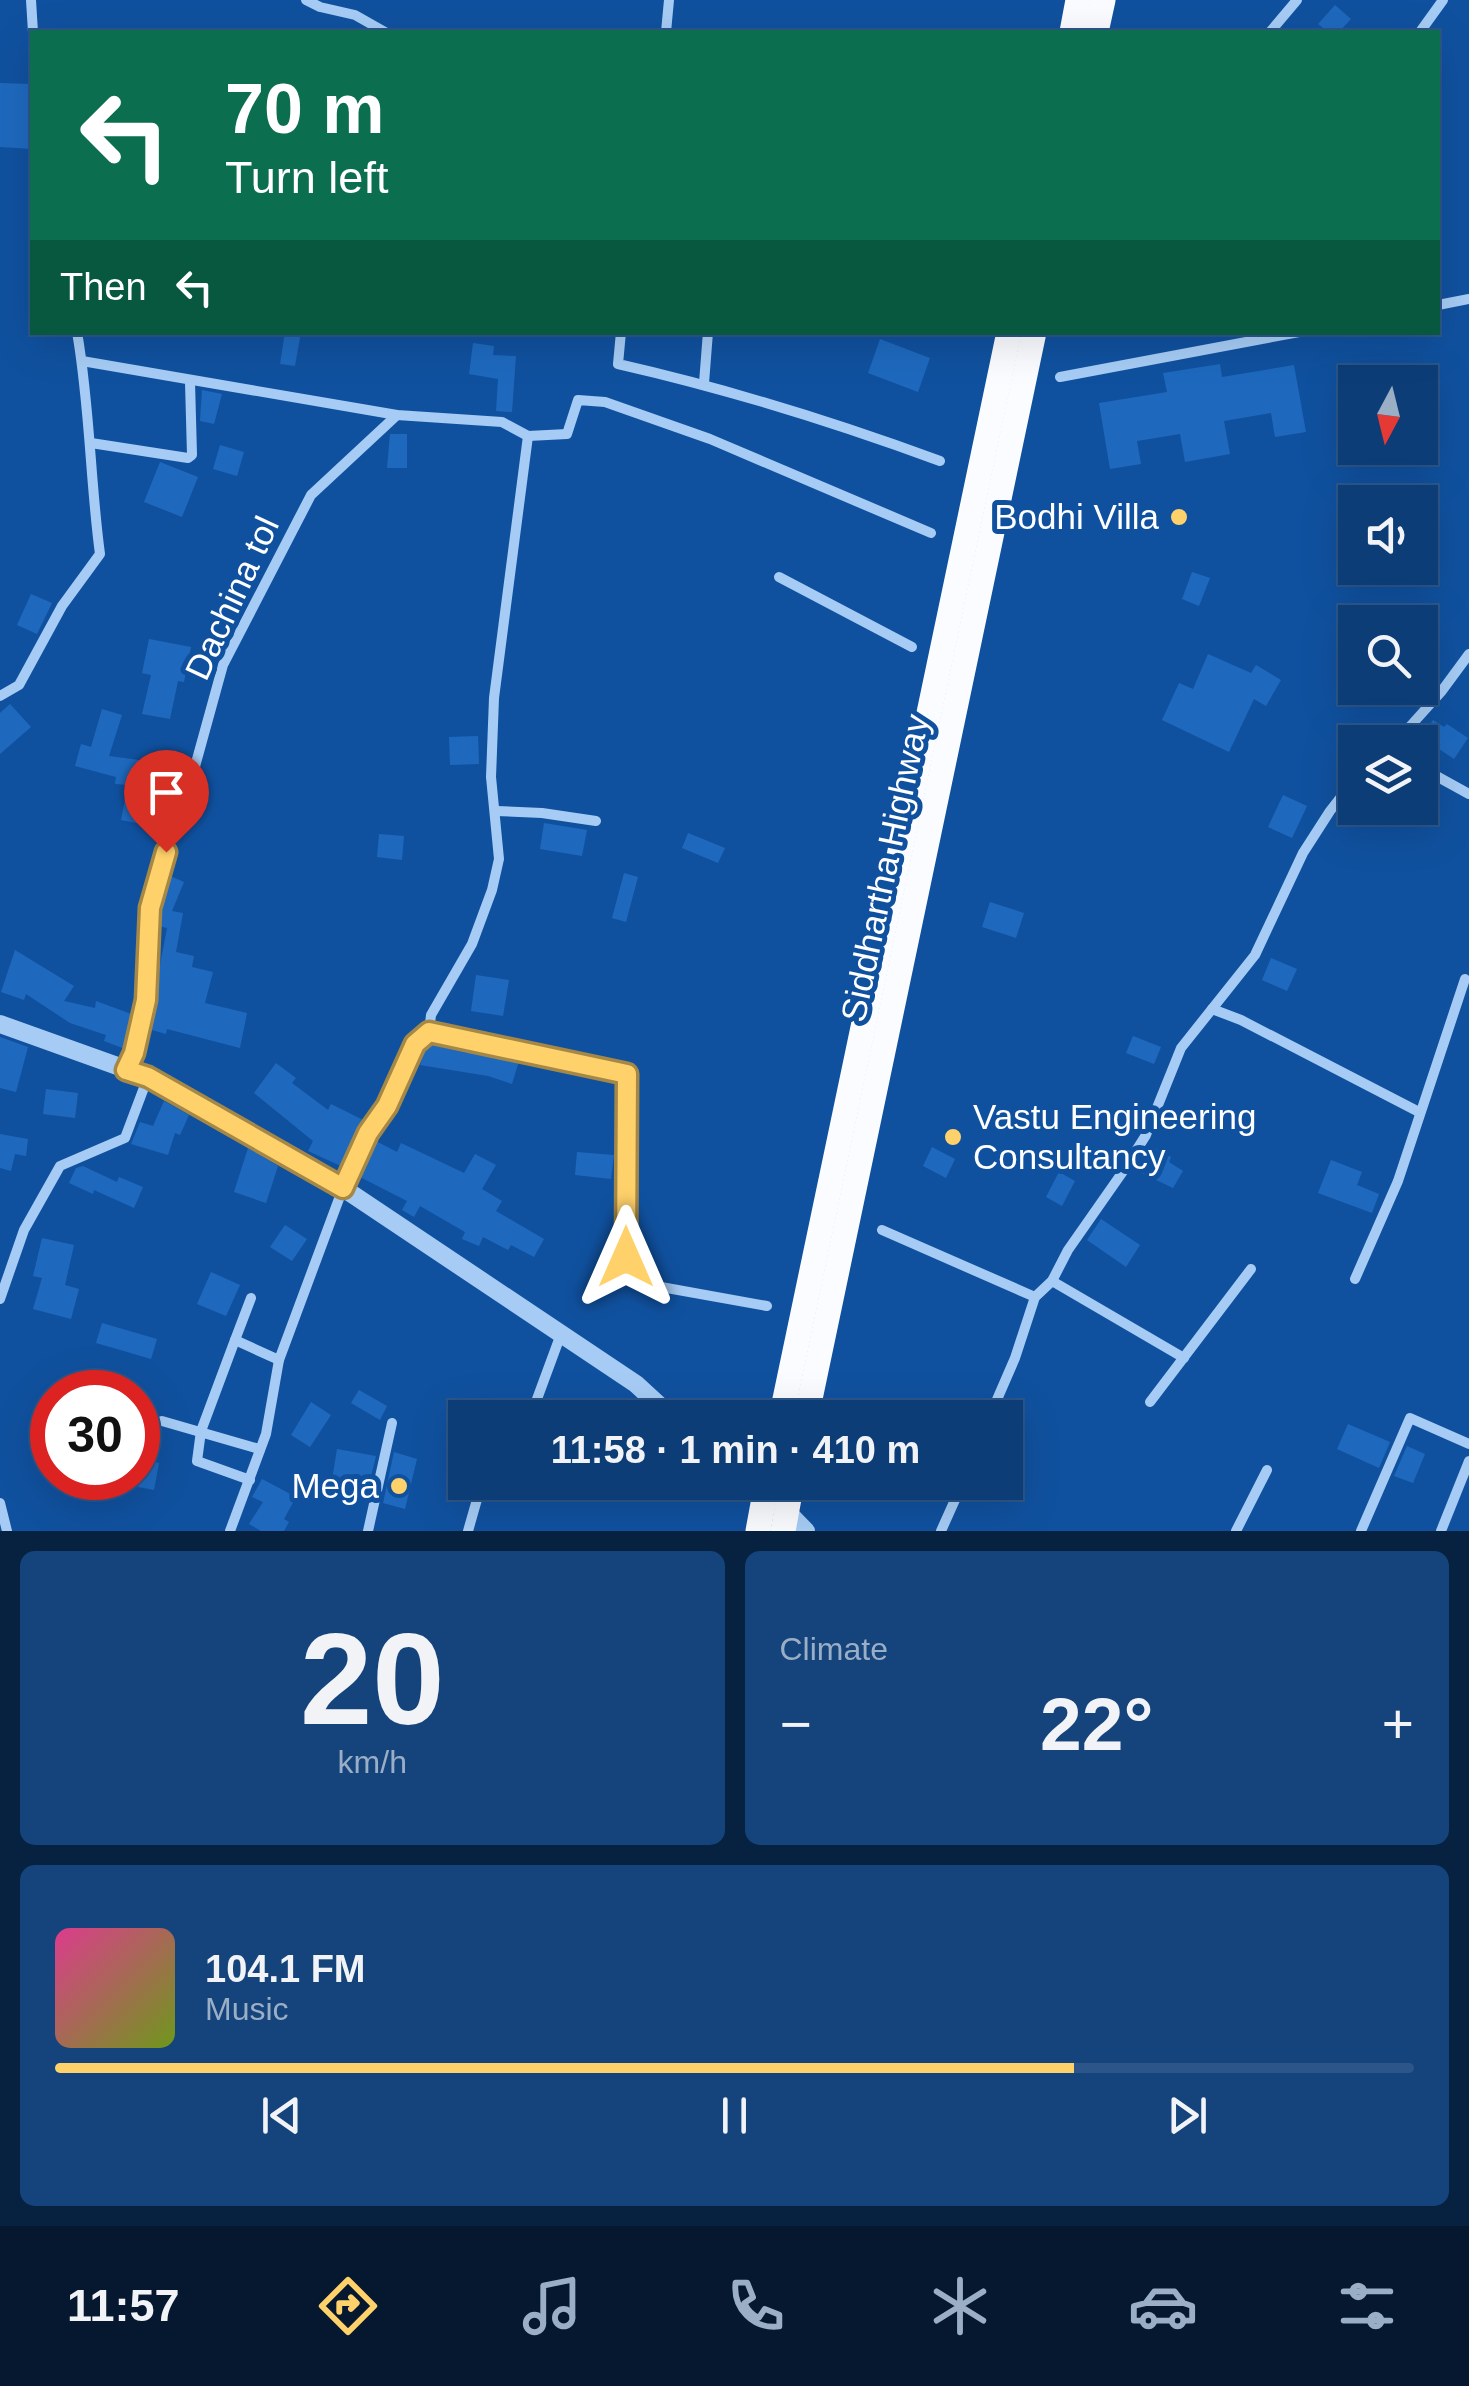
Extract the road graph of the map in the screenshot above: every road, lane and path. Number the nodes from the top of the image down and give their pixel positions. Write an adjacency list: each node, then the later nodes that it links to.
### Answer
1 (31, 0): 9 (street)
2 (306, 0): 8 (street)
3 (669, 0): 11 (street)
4 (1078, 0): 12 (highway)
5 (1103, 0): 13 (highway)
6 (1297, 0): 14 (street)
7 (1442, 0): 15 (street)
8 (320, 4): 10 (street)
9 (33, 30)
10 (381, 30)
11 (666, 30)
12 (1072, 30)
13 (1096, 30)
14 (1272, 30)
15 (1421, 30)
16 (1469, 299): 17 (street)
17 (1440, 306)
18 (78, 335): 24 (street)
19 (620, 335): 27 (street)
20 (708, 335): 27 (street)
21 (1008, 335): 65 (highway, Siddhartha Highway)
22 (1033, 335): 66 (highway, Siddhartha Highway)
23 (1283, 335): 25 (street)
24 (82, 361): 26 (street); 30 (street)
25 (1060, 377)
26 (190, 382): 28 (street); 30 (street)
27 (704, 383): 31 (street)
28 (397, 416): 29 (street); 47 (street, Dachina tol)
29 (528, 436): 32 (street); 41 (street)
30 (91, 443): 36 (street)
31 (940, 461)
32 (931, 533)
33 (779, 577): 34 (street)
34 (912, 648)
35 (1469, 654): 37 (street)
36 (0, 696)
37 (1411, 725)
38 (1438, 778): 39 (street)
39 (1469, 794)
40 (1338, 801): 44 (street)
41 (496, 811): 42 (street); 46 (street)
42 (596, 821)
43 (1465, 979): 49 (street)
44 (1212, 1009): 49 (street); 54 (street)
45 (0, 1024): 47 (street)
46 (429, 1032): 50 (street); 58 (street)
47 (126, 1070): 48 (street)
48 (148, 1077): 50 (street); 57 (street)
49 (1419, 1112): 53 (street)
50 (343, 1188): 59 (street); 62 (street)
51 (882, 1230): 55 (street)
52 (1251, 1269): 61 (street)
53 (1356, 1279)
54 (1052, 1281): 55 (street); 61 (street)
55 (1035, 1297): 67 (street)
56 (251, 1298): 60 (street)
57 (0, 1299)
58 (767, 1306)
59 (562, 1334): 63 (street); 64 (street)
60 (235, 1340): 62 (street); 71 (street)
61 (1184, 1358): 68 (street)
62 (279, 1360): 73 (street)
63 (537, 1400)
64 (653, 1400)
65 (785, 1400)
66 (810, 1400)
67 (996, 1400)
68 (1150, 1402)
69 (162, 1420): 71 (street)
70 (392, 1422): 85 (street)
71 (201, 1431): 73 (street); 76 (street)
72 (1469, 1444): 91 (street)
73 (259, 1449): 76 (street)
74 (1469, 1460): 92 (street)
75 (1267, 1470): 90 (street)
76 (250, 1480): 84 (street)
77 (477, 1500): 86 (street)
78 (760, 1500): 87 (highway)
79 (770, 1500): 82 (street)
80 (955, 1500): 89 (street)
81 (0, 1503): 83 (street)
82 (784, 1522): 88 (street)
83 (7, 1531)
84 (230, 1531)
85 (368, 1531)
86 (468, 1531)
87 (758, 1531)
88 (806, 1531)
89 (941, 1531)
90 (1236, 1531)
91 (1361, 1531)
92 (1441, 1531)

